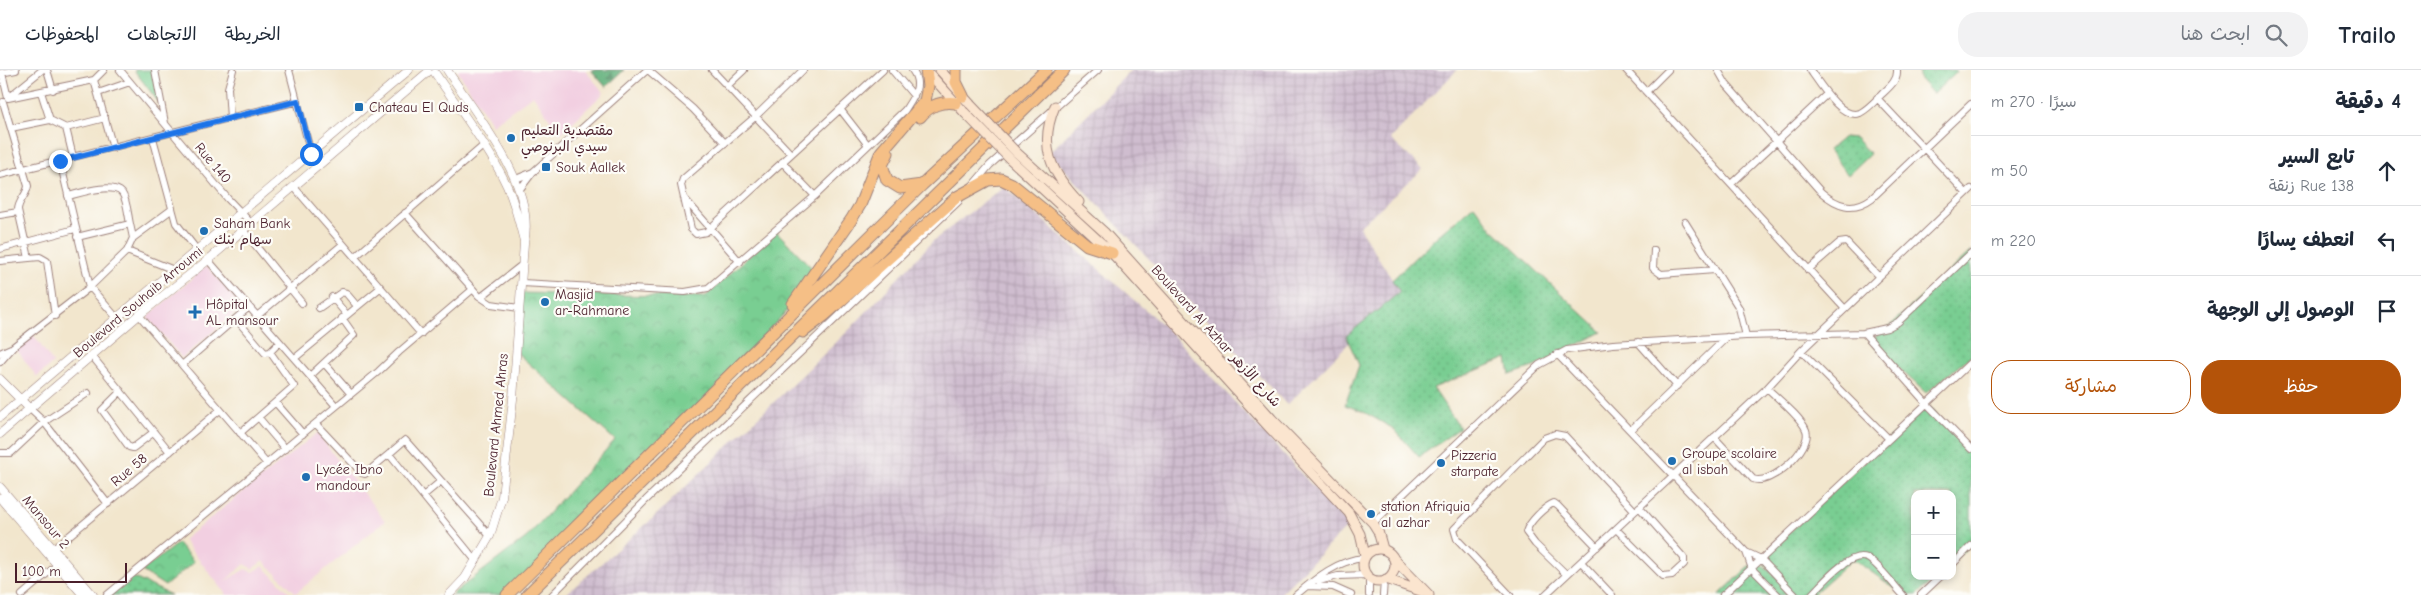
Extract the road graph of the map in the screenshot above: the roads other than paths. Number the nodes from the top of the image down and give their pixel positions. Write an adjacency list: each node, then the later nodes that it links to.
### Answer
1 (16, 70): 31 (street)
2 (42, 70): 45 (street)
3 (47, 70): 36 (street)
4 (104, 70): 32 (street)
5 (120, 70): 33 (street, Rue 140)
6 (155, 70): 53 (street)
7 (233, 70): 51 (street)
8 (289, 70): 43 (street)
9 (409, 70): 64 (street, Boulevard Souhaib Arroumi)
10 (447, 70): 73 (street, Boulevard Ahmed Ahras)
11 (648, 70): 59 (street); 71 (street)
12 (712, 70): 35 (street)
13 (744, 70): 35 (street)
14 (804, 70): 49 (street)
15 (892, 70): 41 (street)
16 (912, 70): 41 (street)
17 (926, 70): 44 (main road); 163 (highway)
18 (940, 70): 44 (main road)
19 (956, 70): 44 (highway)
20 (1038, 70): 34 (highway)
21 (1046, 70): 34 (highway)
22 (1064, 70): 144 (highway)
23 (1098, 70): 47 (street)
24 (1626, 70): 38 (street)
25 (1668, 70): 38 (street)
26 (1718, 70): 58 (street)
27 (1810, 70): 40 (street)
28 (1897, 70): 42 (street)
29 (432, 71): 61 (street, Boulevard Ahmed Ahras); 77 (street, Boulevard Souhaib Arroumi)
30 (880, 71): 48 (street)
31 (1, 73): 45 (street)
32 (94, 80): 36 (street); 39 (street)
33 (130, 82): 39 (street); 53 (street, Rue 140)
34 (1031, 84): 76 (highway)
35 (727, 86): 49 (street)
36 (53, 90): 37 (street)
37 (41, 92): 45 (street); 52 (street)
38 (1646, 92): 75 (street)
39 (98, 93): 50 (street)
40 (1828, 94): 42 (street); 58 (street)
41 (914, 96): 60 (street)
42 (1878, 98): 63 (street)
43 (298, 101): 51 (street); 64 (street)
44 (963, 101): 66 (main road, bridge); 66 (main road, bridge); 76 (highway)
45 (4, 102): 54 (street)
46 (1971, 104): 63 (street)
47 (1055, 106): 79 (street); 113 (main road)
48 (840, 109): 60 (street); 65 (street)
49 (755, 117): 59 (street); 65 (street)
50 (104, 118): 55 (street); 62 (street)
51 (230, 118): 56 (street)
52 (50, 120): 54 (street); 55 (street)
53 (166, 125): 56 (street, Rue 140)
54 (11, 128): 70 (street)
55 (66, 128): 67 (street)
56 (173, 133): 57 (street); 87 (street, Rue 140)
57 (153, 138): 62 (street); 85 (street)
58 (1775, 141): 63 (street); 75 (street)
59 (725, 143): 84 (street)
60 (868, 145): 83 (street)
61 (483, 146): 74 (street, Boulevard Ahmed Ahras); 88 (street)
62 (113, 148): 67 (street)
63 (1924, 148): 80 (street)
64 (311, 154): 87 (street, Boulevard Souhaib Arroumi)
65 (791, 154): 69 (street)
66 (1012, 155): 105 (main road, Boulevard Al Azhar شارع الأزهر); 113 (main road, Boulevard Al Azhar شارع الأزهر)
67 (73, 157): 68 (street)
68 (60, 161): 70 (street); 82 (street)
69 (782, 162): 83 (street); 93 (street)
70 (24, 170): 72 (street); 86 (street)
71 (533, 172): 73 (street); 78 (street)
72 (0, 175)
73 (516, 179): 74 (street); 78 (street, Boulevard Ahmed Ahras)
74 (506, 184): 81 (street, Boulevard Ahmed Ahras)
75 (1731, 184): 116 (street)
76 (922, 185): 163 (highway)
77 (294, 187): 91 (street, Boulevard Souhaib Arroumi); 100 (street)
78 (520, 189): 81 (street); 99 (street, Boulevard Ahmed Ahras)
79 (969, 190): 105 (highway); 144 (highway); 224 (street)
80 (1969, 191): 117 (street)
81 (511, 195): 99 (street, Boulevard Ahmed Ahras)
82 (68, 196): 92 (street); 94 (street)
83 (815, 196): 111 (street)
84 (684, 198): 93 (street); 93 (street)
85 (171, 210): 97 (street); 102 (street)
86 (18, 212): 89 (street); 98 (street)
87 (240, 213): 91 (street, Rue 140); 102 (street, Boulevard Souhaib Arroumi)
88 (405, 213): 107 (street); 122 (street)
89 (0, 215)
90 (1685, 222): 115 (street)
91 (251, 223): 95 (street, Boulevard Souhaib Arroumi)
92 (130, 224): 96 (street); 97 (street)
93 (711, 227): 111 (street)
94 (75, 228): 96 (street); 98 (street)
95 (243, 230): 109 (street, Boulevard Souhaib Arroumi); 120 (street)
96 (77, 237): 119 (street)
97 (133, 238): 104 (street)
98 (25, 241): 101 (street); 108 (street)
99 (524, 243): 112 (street, Boulevard Ahmed Ahras)
100 (343, 244): 107 (street); 120 (street)
101 (0, 248)
102 (196, 250): 114 (street, Boulevard Souhaib Arroumi)
103 (1654, 250): 115 (street)
104 (127, 251): 114 (street); 119 (street)
105 (1112, 253): 202 (main road, Boulevard Al Azhar شارع الأزهر)
106 (1971, 253): 137 (street)
107 (355, 257): 121 (street)
108 (29, 258): 110 (street); 131 (street)
109 (208, 260): 127 (street); 132 (street, Boulevard Souhaib Arroumi)
110 (0, 261)
111 (740, 262): 118 (street)
112 (523, 264): 118 (street, Boulevard Ahmed Ahras); 124 (street)
113 (1132, 264): 194 (main road, Boulevard Al Azhar شارع الأزهر)
114 (174, 270): 135 (street, Boulevard Souhaib Arroumi)
115 (1715, 270): 140 (street)
116 (1808, 270): 117 (street); 130 (street)
117 (1878, 277): 130 (street)
118 (522, 283): 129 (street, Boulevard Ahmed Ahras)
119 (90, 287): 131 (street); 135 (street)
120 (290, 288): 125 (street); 133 (street)
121 (380, 288): 126 (street); 138 (street)
122 (472, 290): 124 (street); 138 (street)
123 (332, 297): 126 (street); 128 (street); 134 (street)
124 (481, 297): 129 (street)
125 (302, 303)
126 (358, 306): 134 (street)
127 (249, 307): 133 (street); 136 (street)
128 (319, 308)
129 (519, 308): 196 (street, Boulevard Ahmed Ahras)
130 (1844, 309): 139 (street)
131 (55, 316): 145 (street)
132 (139, 316): 150 (street, Boulevard Souhaib Arroumi); 155 (street)
133 (257, 316): 143 (street)
134 (344, 316): 151 (street); 154 (street)
135 (116, 317): 164 (street, Boulevard Souhaib Arroumi)
136 (237, 320): 147 (street); 155 (street)
137 (1864, 333): 139 (street); 166 (street)
138 (421, 334): 162 (street)
139 (1819, 334): 140 (street); 146 (street)
140 (1746, 336): 141 (street)
141 (1726, 337): 142 (street); 158 (street)
142 (1638, 342): 149 (street); 158 (street)
143 (280, 343): 147 (street); 151 (street)
144 (782, 344): 223 (highway)
145 (14, 346): 148 (street); 152 (street)
146 (1801, 351): 159 (street); 180 (street)
147 (270, 352): 165 (street)
148 (0, 353)
149 (1557, 354): 174 (street); 194 (street)
150 (92, 356): 160 (street); 168 (street, Boulevard Souhaib Arroumi)
151 (295, 358): 156 (street)
152 (0, 362)
153 (1971, 362): 166 (street)
154 (324, 363): 156 (street); 162 (street)
155 (182, 364): 169 (street)
156 (310, 376): 167 (street)
157 (0, 379): 164 (street)
158 (1678, 386): 174 (street)
159 (1767, 388): 179 (street); 179 (street)
160 (120, 391): 175 (street); 175 (street)
161 (88, 393): 172 (street)
162 (351, 394): 167 (street)
163 (709, 395): 222 (highway)
164 (20, 398): 168 (street); 170 (street, Boulevard Souhaib Arroumi)
165 (276, 403): 171 (street); 178 (street)
166 (1927, 404): 180 (street); 181 (street)
167 (336, 406): 173 (street)
168 (30, 409): 172 (street); 177 (street, Boulevard Souhaib Arroumi)
169 (220, 410): 176 (street); 183 (street, Rue 58)
170 (0, 417)
171 (259, 418): 176 (street); 182 (street)
172 (44, 422): 184 (street); 192 (street)
173 (316, 424): 178 (street); 185 (street)
174 (1631, 430): 187 (street)
175 (154, 432): 183 (street)
176 (240, 433): 186 (street)
177 (0, 434)
178 (303, 434): 182 (street)
179 (1714, 438): 187 (street)
180 (1889, 439): 204 (street)
181 (1971, 448)
182 (285, 449): 186 (street)
183 (170, 452): 192 (street, Rue 58)
184 (0, 453)
185 (389, 454): 188 (street); 190 (street)
186 (266, 464): 214 (street)
187 (1674, 475): 193 (street); 201 (street)
188 (442, 481): 190 (street); 196 (street)
189 (0, 487): 200 (street, Mansour 2)
190 (423, 496): 205 (street)
191 (0, 498): 208 (street, Mansour 2)
192 (108, 504): 200 (street, Rue 58)
193 (1637, 509): 195 (street); 195 (street); 230 (street)
194 (1373, 523): 199 (main road, Boulevard Al Azhar شارع الأزهر)
195 (1616, 529): 198 (street)
196 (490, 536): 205 (street, Boulevard Ahmed Ahras)
197 (1971, 546): 206 (street)
198 (1597, 548): 207 (street); 210 (street)
199 (1383, 549): 202 (main road); 203 (main road)
200 (52, 550): 218 (street, Mansour 2)
201 (1746, 552): 204 (street); 209 (street)
202 (1365, 556): 211 (main road); 215 (street)
203 (1394, 559): 212 (main road); 229 (main road)
204 (1761, 559): 209 (street); 235 (street)
205 (476, 561): 221 (street, Boulevard Ahmed Ahras)
206 (1956, 561)
207 (1581, 562): 210 (street); 232 (street)
208 (57, 566): 216 (street); 217 (street, Mansour 2)
209 (1752, 569): 233 (street); 234 (street)
210 (1566, 574): 231 (street)
211 (1368, 576): 212 (main road); 215 (street); 227 (street)
212 (1385, 579): 228 (street); 229 (main road)
213 (1937, 580): 238 (street)
214 (120, 584): 219 (street); 220 (street)
215 (1308, 585): 225 (street); 226 (street)
216 (22, 595)
217 (83, 595)
218 (92, 595)
219 (107, 595)
220 (115, 595)
221 (449, 595)
222 (507, 595)
223 (527, 595)
224 (552, 595)
225 (1296, 595)
226 (1351, 595)
227 (1369, 595)
228 (1383, 595)
229 (1429, 595)
230 (1510, 595)
231 (1545, 595)
232 (1612, 595)
233 (1724, 595)
234 (1778, 595)
235 (1795, 595)
236 (1812, 595): 237 (street)
237 (1902, 595)
238 (1922, 595)

